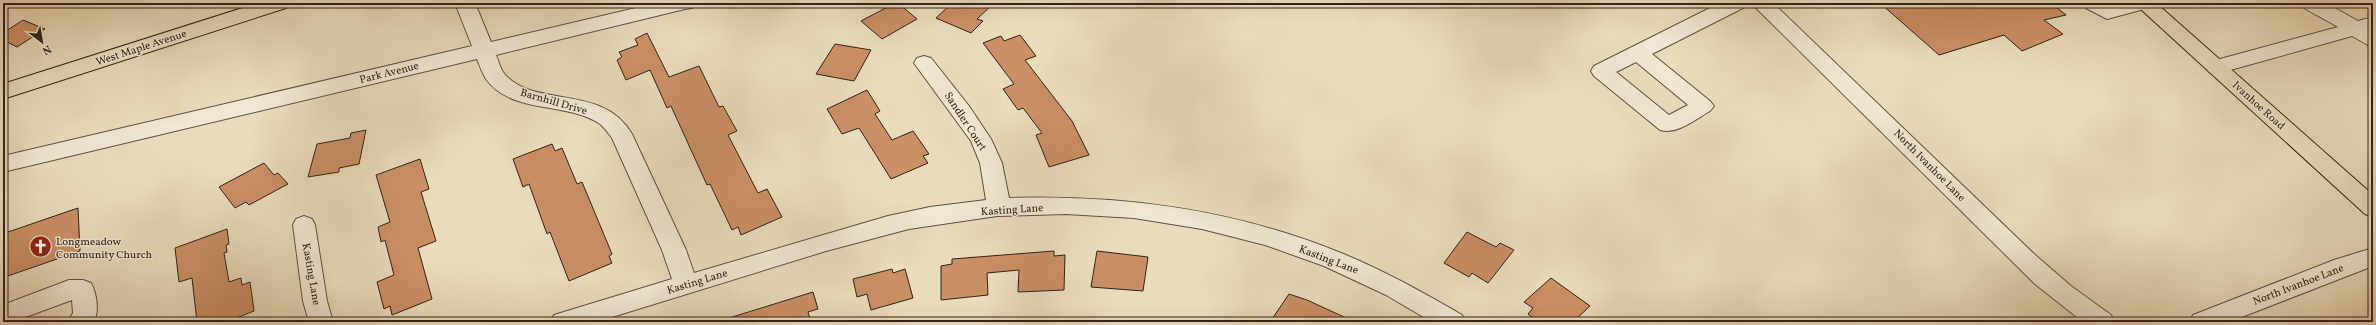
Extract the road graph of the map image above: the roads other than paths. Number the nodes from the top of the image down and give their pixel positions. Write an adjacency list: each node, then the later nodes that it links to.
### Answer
1 (279, 3): 16 (main road, West Maple Avenue)
2 (465, 3): 12 (street, Barnhill Drive)
3 (685, 3): 12 (street, Park Avenue)
4 (1736, 3): 13 (street)
5 (1761, 3): 28 (street, North Ivanhoe Lane)
6 (2093, 3): 7 (street)
7 (2141, 3)
8 (2144, 3): 15 (main road, Ivanhoe Road)
9 (2308, 3): 10 (street)
10 (2364, 26): 11 (street); 15 (street)
11 (2373, 41)
12 (484, 50): 17 (street, Park Avenue); 22 (street, Barnhill Drive)
13 (1637, 52)
14 (924, 63): 18 (street, Sandler Court)
15 (2216, 67): 19 (main road, Ivanhoe Road)
16 (3, 92)
17 (3, 164)
18 (999, 208): 22 (street, Kasting Lane); 27 (street, Kasting Lane)
19 (2373, 208)
20 (304, 225): 25 (street, Kasting Lane)
21 (2373, 257): 29 (street, North Ivanhoe Lane)
22 (686, 284): 26 (street, Kasting Lane)
23 (3, 315): 24 (street)
24 (80, 322)
25 (321, 322)
26 (564, 322)
27 (1453, 322)
28 (2102, 322)
29 (2202, 322)

